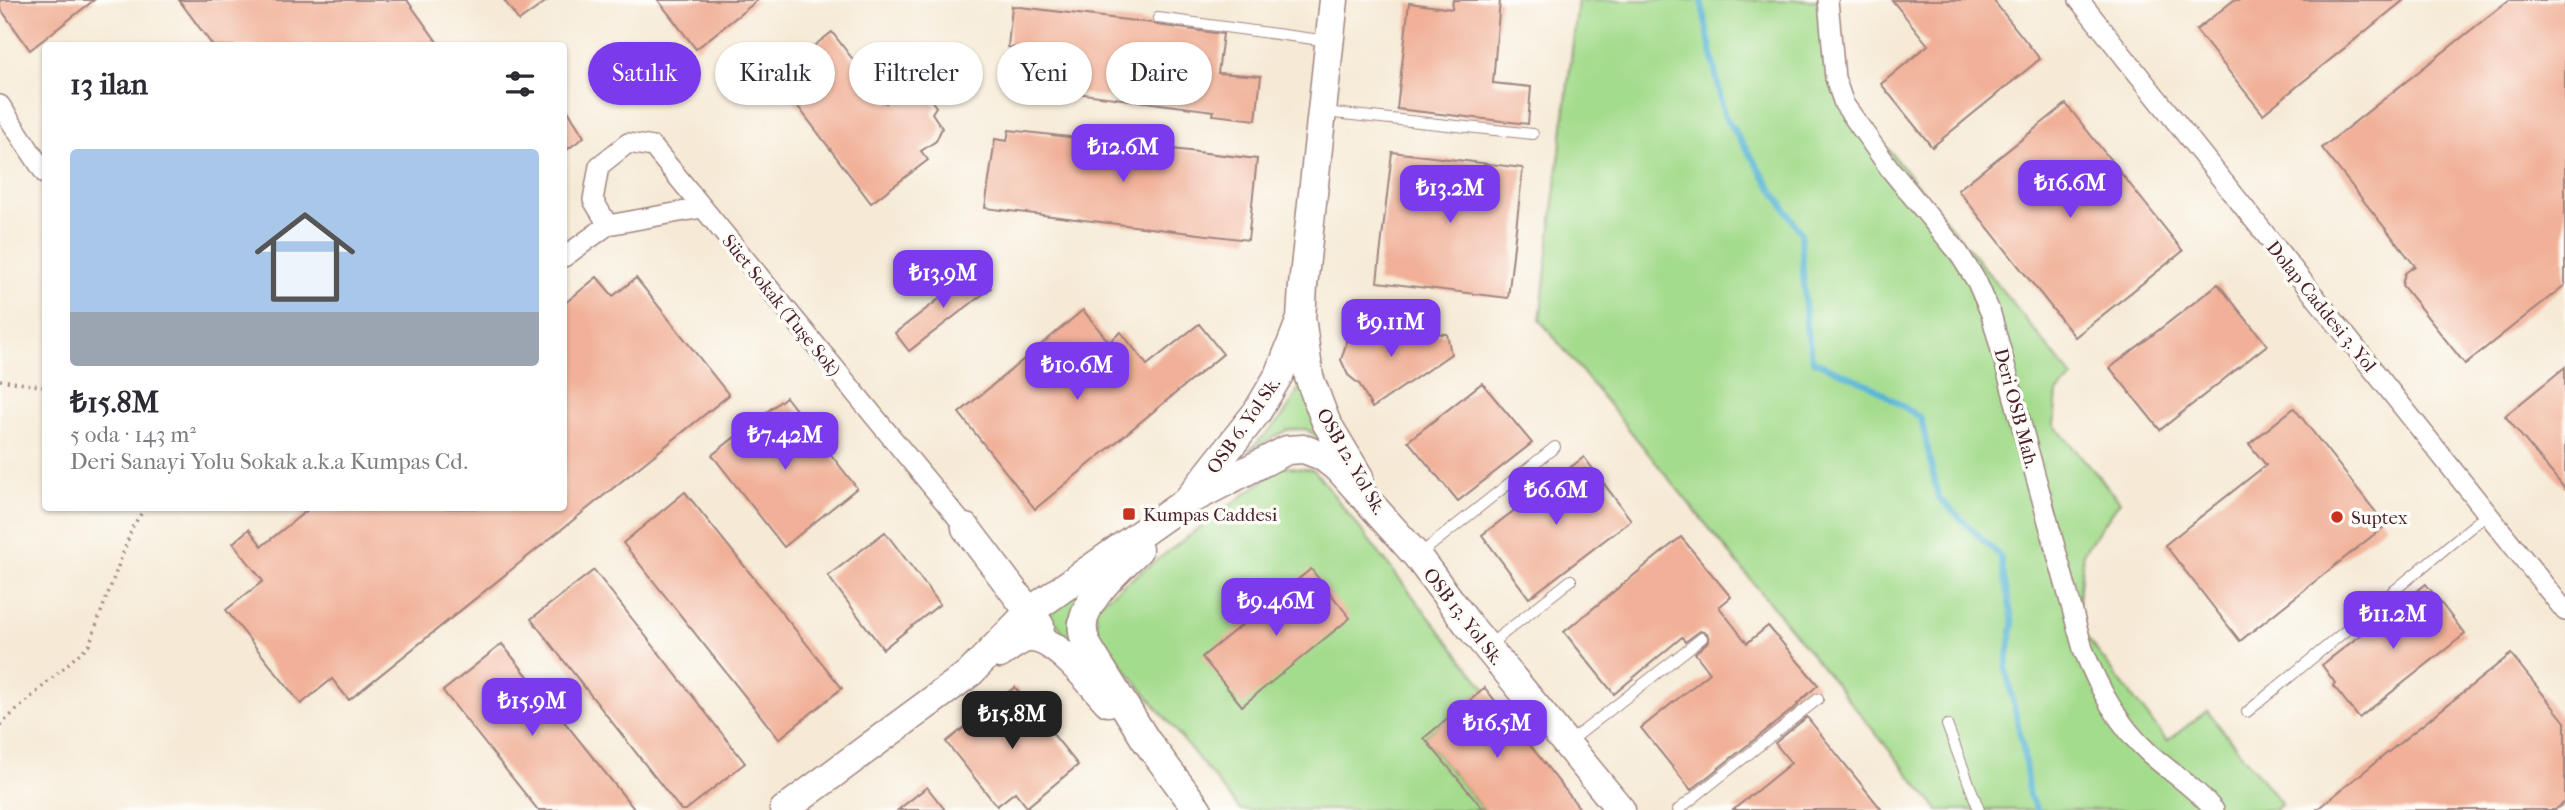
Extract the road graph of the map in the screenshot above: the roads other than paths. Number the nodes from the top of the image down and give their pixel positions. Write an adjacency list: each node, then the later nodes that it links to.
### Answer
1 (1334, 0): 5 (main road, OSB 6. Yol Sk.)
2 (1828, 0): 40 (street, Deri OSB Mah.)
3 (2079, 0): 16 (street, Dolap Caddesi 3. Yol)
4 (1158, 18): 5 (lane)
5 (1330, 41): 7 (main road, OSB 6. Yol Sk.)
6 (0, 105): 9 (street)
7 (1322, 112): 8 (lane); 13 (main road, OSB 6. Yol Sk.)
8 (1533, 134)
9 (42, 169)
10 (702, 208): 11 (street); 11 (street, Süet Sokak (Tuşe Sok)); 18 (street, Süet Sokak (Tuşe Sok))
11 (608, 225): 12 (street)
12 (567, 255)
13 (1301, 319): 15 (main road, OSB 6. Yol Sk.); 17 (main road, OSB 12. Yol Sk.)
14 (1555, 447): 19 (lane)
15 (1187, 501): 17 (main road); 20 (main road, OSB 6. Yol Sk.); 33 (main road)
16 (2487, 514): 23 (street, Dolap Caddesi 3. Yol); 31 (lane)
17 (1386, 521): 19 (main road, OSB 13. Yol Sk.)
18 (965, 528): 20 (main road); 22 (main road)
19 (1417, 556): 27 (main road, OSB 13. Yol Sk.)
20 (1073, 580): 24 (main road, OSB 6. Yol Sk.)
21 (1571, 580): 27 (lane)
22 (1009, 586): 24 (main road); 25 (street)
23 (2565, 611)
24 (1029, 612): 25 (main road, OSB 6. Yol Sk.); 28 (main road)
25 (1008, 635): 29 (main road, OSB 6. Yol Sk.)
26 (1702, 638): 34 (lane)
27 (1487, 647): 34 (main road, OSB 13. Yol Sk.)
28 (1056, 648): 29 (main road); 33 (main road)
29 (971, 672): 35 (main road)
30 (1818, 699): 38 (lane)
31 (2247, 712)
32 (1947, 725): 39 (lane)
33 (1145, 739): 36 (main road)
34 (1567, 744): 37 (main road, OSB 13. Yol Sk.)
35 (784, 810)
36 (1198, 810)
37 (1621, 810)
38 (1678, 810)
39 (1979, 810)
40 (2214, 810)

